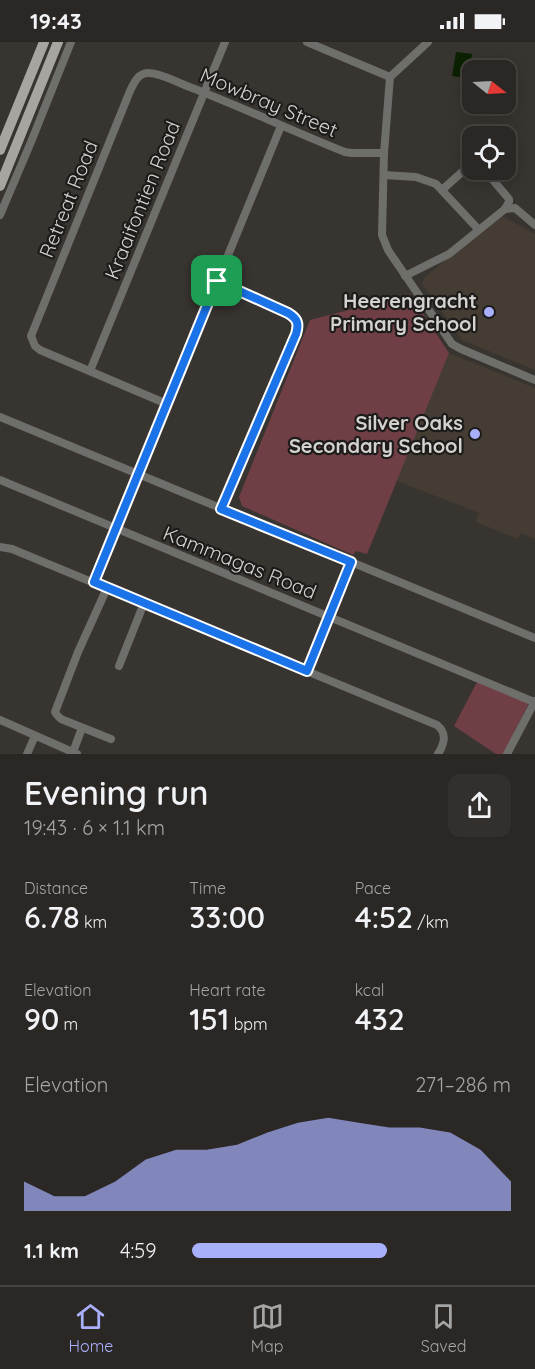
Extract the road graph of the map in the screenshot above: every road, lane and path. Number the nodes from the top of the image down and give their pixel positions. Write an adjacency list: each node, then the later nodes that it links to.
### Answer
1 (44, 42): 11 (main road)
2 (58, 42): 16 (main road)
3 (71, 42): 19 (street)
4 (225, 42): 9 (street, Kraaifontien Road)
5 (307, 42): 8 (street)
6 (428, 42): 8 (street)
7 (142, 74): 9 (street, Mowbray Street); 24 (street, Retreat Road)
8 (390, 77): 12 (street)
9 (204, 93): 10 (street, Mowbray Street); 24 (street, Kraaifontien Road)
10 (281, 126): 12 (street, Mowbray Street); 23 (street)
11 (0, 150)
12 (384, 153): 14 (street)
13 (462, 172): 17 (street)
14 (384, 175): 17 (street); 22 (street)
15 (494, 180): 18 (street)
16 (0, 186)
17 (442, 190): 21 (street)
18 (505, 208): 20 (street); 21 (street)
19 (0, 215)
20 (535, 225)
21 (478, 229): 22 (street)
22 (405, 276): 25 (street)
23 (217, 281): 26 (street); 30 (street)
24 (90, 371): 26 (street)
25 (535, 380)
26 (167, 404): 28 (street)
27 (0, 417): 28 (street)
28 (138, 474): 30 (street); 31 (street)
29 (0, 480): 31 (street, Kammagas Road)
30 (221, 509): 33 (street)
31 (116, 528): 34 (street); 37 (street, Kammagas Road)
32 (0, 547): 34 (street)
33 (351, 562): 37 (street); 38 (street)
34 (94, 582): 35 (street)
35 (107, 588): 36 (street); 43 (street)
36 (144, 603): 39 (street); 40 (street)
37 (328, 616): 40 (street); 41 (street, Kammagas Road)
38 (535, 638)
39 (119, 666)
40 (307, 671): 46 (street)
41 (535, 702): 49 (street)
42 (0, 720): 44 (street)
43 (82, 728): 45 (street); 47 (street)
44 (35, 736): 47 (street); 48 (street)
45 (111, 739)
46 (440, 751)
47 (75, 753)
48 (27, 754)
49 (507, 754)

